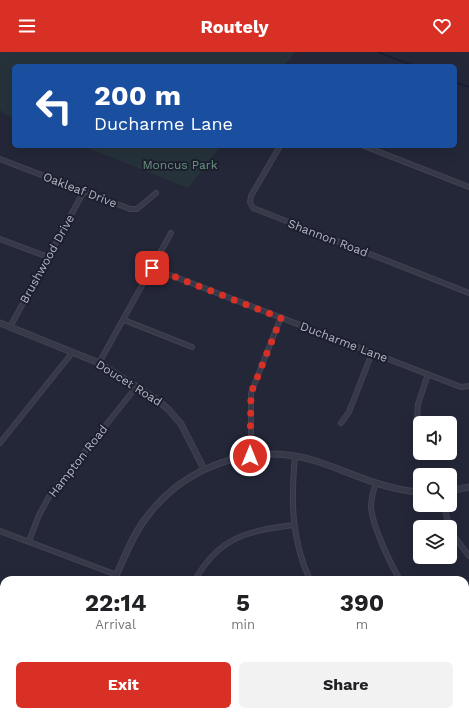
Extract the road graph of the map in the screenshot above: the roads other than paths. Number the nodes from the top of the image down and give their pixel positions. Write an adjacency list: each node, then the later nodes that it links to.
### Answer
1 (279, 148): 11 (street, Shannon Road)
2 (369, 148): 4 (street)
3 (0, 158): 5 (street, Oakleaf Drive)
4 (469, 187)
5 (84, 191): 6 (street, Oakleaf Drive); 9 (street, Brushwood Drive)
6 (156, 193)
7 (171, 233): 10 (street)
8 (0, 239): 9 (street)
9 (48, 257): 15 (street, Brushwood Drive)
10 (152, 268): 12 (street, Ducharme Lane); 13 (street)
11 (469, 294)
12 (281, 318): 18 (street, Ducharme Lane); 26 (street)
13 (124, 320): 16 (street); 19 (street)
14 (0, 323): 15 (street, Doucet Road)
15 (10, 327): 17 (street, Doucet Road)
16 (192, 347)
17 (72, 353): 19 (street, Doucet Road); 25 (street)
18 (372, 353): 20 (street, Ducharme Lane); 24 (street)
19 (99, 363): 21 (street, Doucet Road)
20 (428, 374): 22 (street, Ducharme Lane); 23 (street)
21 (137, 386): 28 (street, Doucet Road); 36 (street, Hampton Road)
22 (469, 386)
23 (417, 416)
24 (341, 423)
25 (0, 444)
26 (250, 456): 27 (street); 28 (street)
27 (295, 456): 29 (street); 33 (street)
28 (204, 469): 39 (street)
29 (376, 483): 32 (street); 42 (street)
30 (469, 487): 31 (street)
31 (457, 490)
32 (413, 492)
33 (294, 526): 40 (street); 41 (street)
34 (0, 531): 36 (street)
35 (457, 540): 37 (street)
36 (29, 542): 38 (street)
37 (469, 556)
38 (114, 576)
39 (116, 576)
40 (197, 576)
41 (308, 576)
42 (398, 576)

